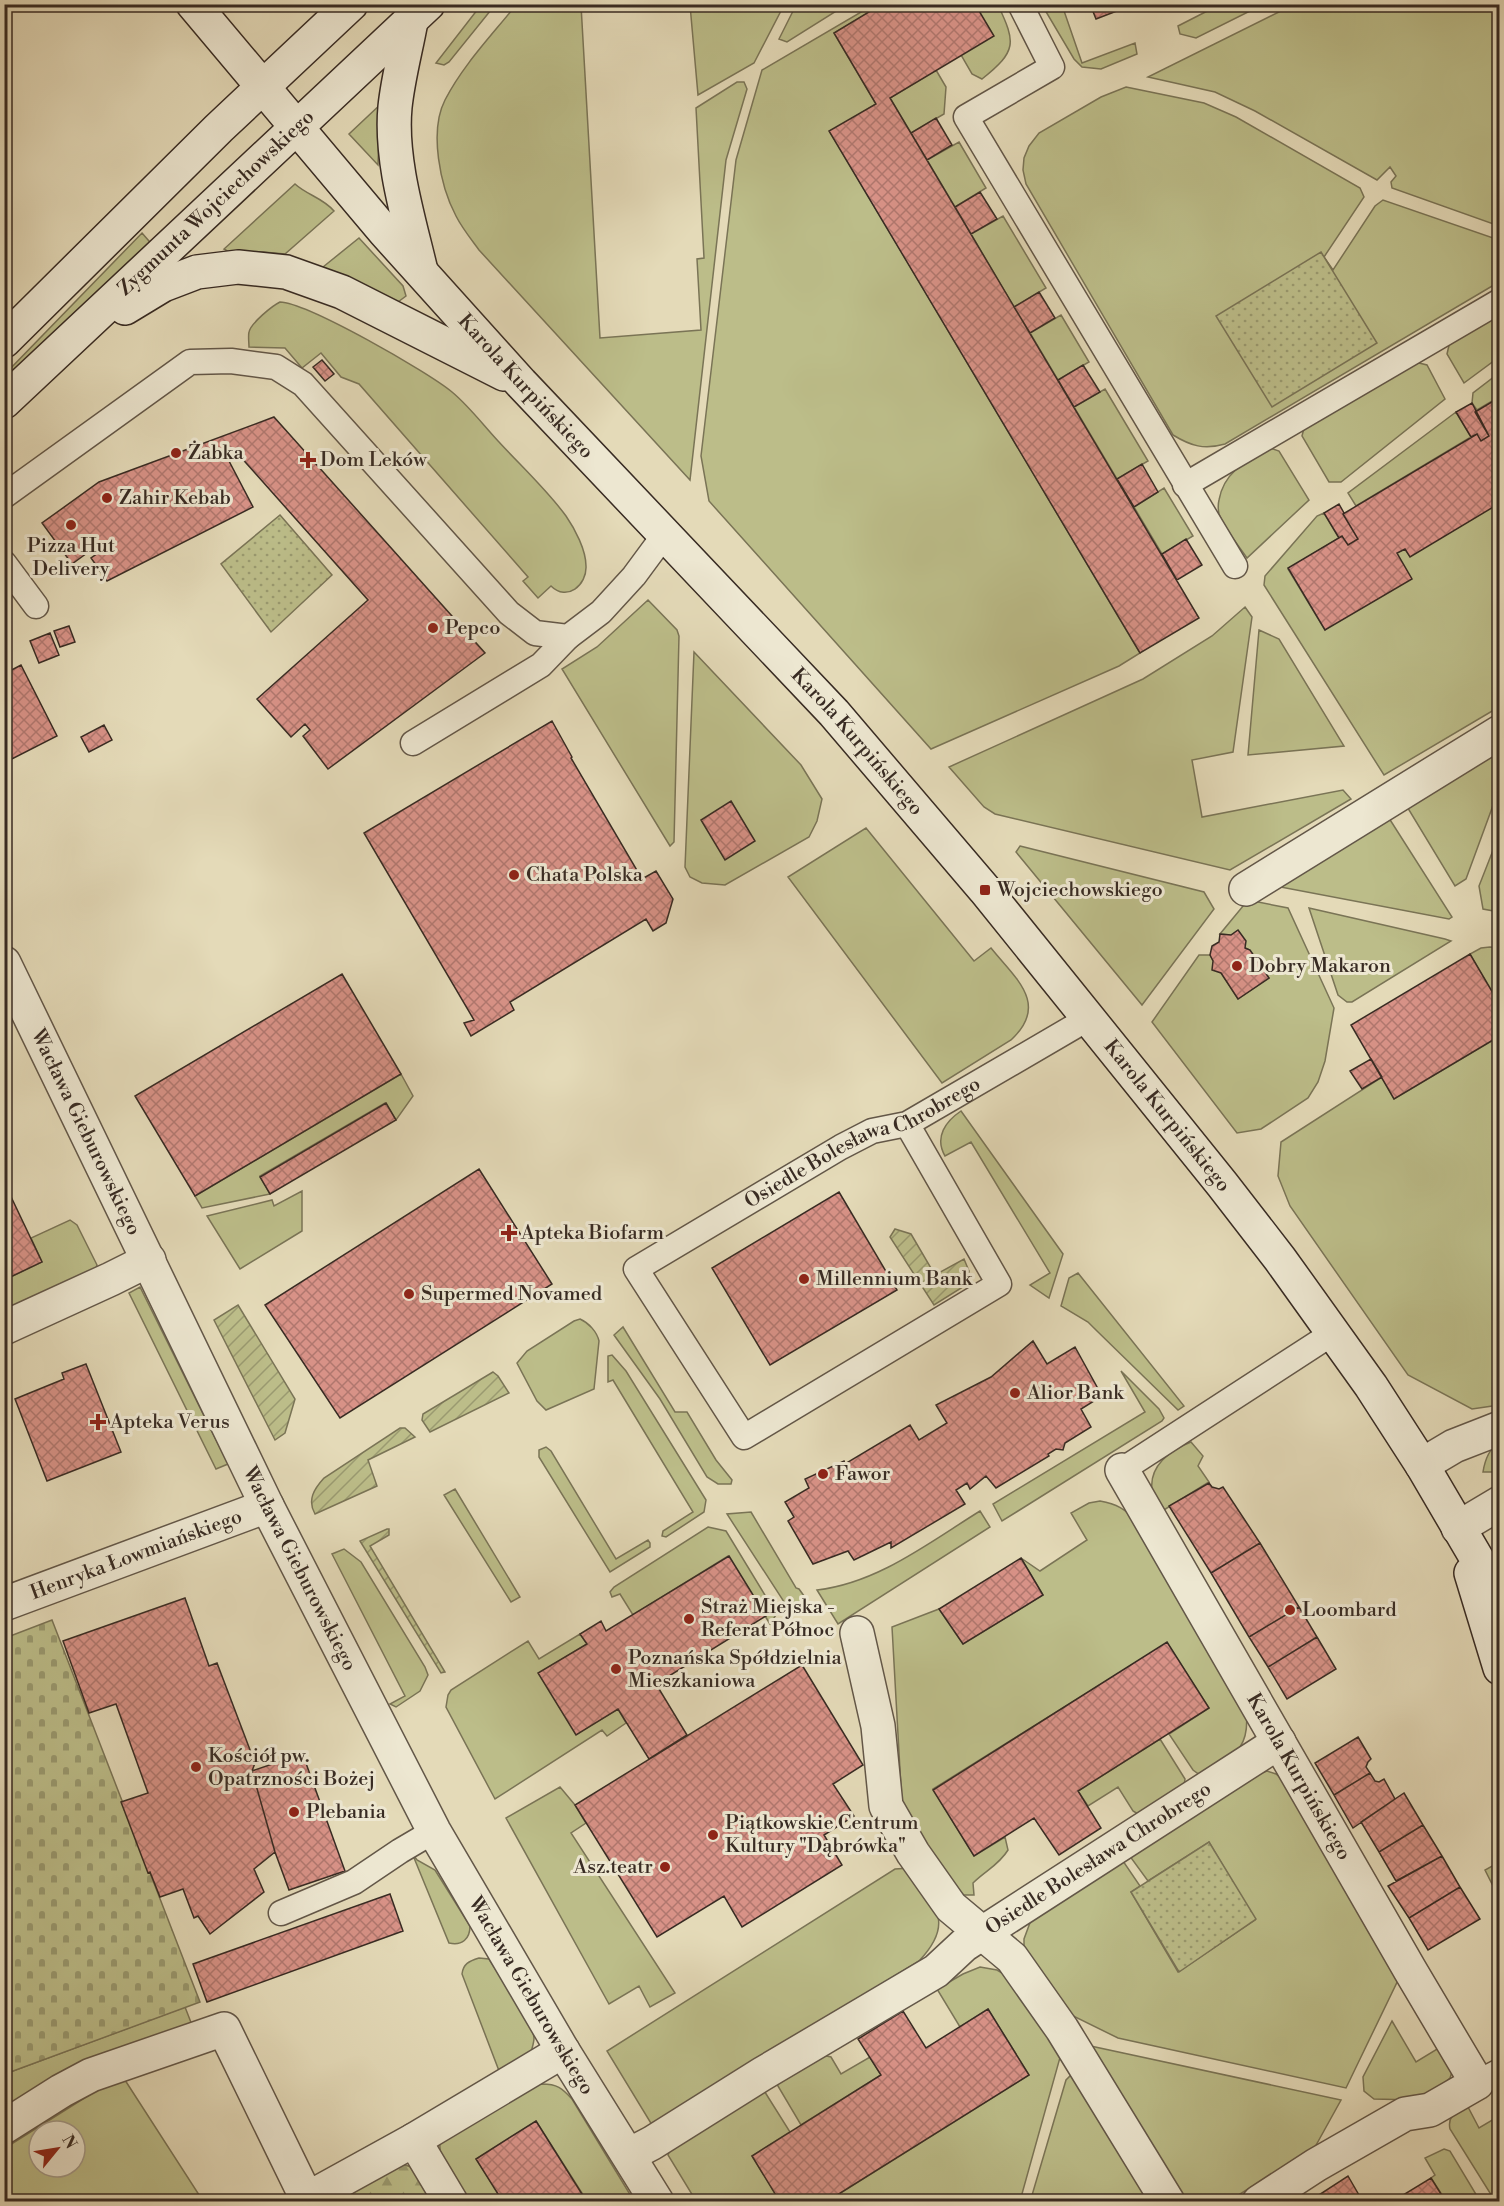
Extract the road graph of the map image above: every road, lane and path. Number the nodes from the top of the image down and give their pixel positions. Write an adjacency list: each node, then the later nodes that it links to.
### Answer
1 (193, 4): 5 (street, Karola Kurpińskiego)
2 (351, 4): 5 (street)
3 (1020, 4): 13 (lane)
4 (419, 13): 6 (street, Zygmunta Wojciechowskiego); 7 (street)
5 (262, 87): 6 (street, Karola Kurpińskiego); 10 (street)
6 (297, 129): 7 (street, Karola Kurpińskiego); 9 (street, Zygmunta Wojciechowskiego)
7 (422, 273): 11 (street, Karola Kurpińskiego)
8 (1500, 301): 13 (lane)
9 (71, 340): 11 (street); 12 (street, Zygmunta Wojciechowskiego)
10 (4, 341)
11 (521, 383): 15 (street, Karola Kurpińskiego)
12 (4, 402)
13 (1185, 485): 17 (lane)
14 (4, 496): 19 (lane)
15 (665, 534): 19 (lane); 24 (street, Karola Kurpińskiego)
16 (4, 563): 18 (lane)
17 (1235, 566)
18 (36, 606)
19 (568, 637): 21 (lane)
20 (1500, 732): 22 (street)
21 (413, 743)
22 (1246, 889)
23 (4, 963): 26 (street, Wacława Gieburowskiego)
24 (1089, 1018): 25 (lane, Osiedle Bolesława Chrobrego); 28 (street, Karola Kurpińskiego)
25 (907, 1124): 25 (lane, Osiedle Bolesława Chrobrego)
26 (149, 1260): 27 (street); 33 (street, Wacława Gieburowskiego)
27 (4, 1328)
28 (1333, 1333): 30 (street, Karola Kurpińskiego); 31 (lane)
29 (1500, 1428): 30 (street)
30 (1422, 1465): 34 (street, Karola Kurpińskiego)
31 (1122, 1470): 39 (street, Karola Kurpińskiego)
32 (1500, 1503): 34 (street)
33 (267, 1506): 36 (street, Henryka Łowmiańskiego); 40 (street, Wacława Gieburowskiego)
34 (1458, 1528): 35 (street, Karola Kurpińskiego); 38 (street, Karola Kurpińskiego)
35 (1500, 1598)
36 (4, 1604)
37 (857, 1633): 42 (street)
38 (1500, 1668)
39 (1280, 1742): 42 (street, Osiedle Bolesława Chrobrego); 44 (street, Karola Kurpińskiego)
40 (434, 1831): 41 (lane); 43 (street, Wacława Gieburowskiego)
41 (281, 1912)
42 (982, 1934): 47 (street); 51 (street, Osiedle Bolesława Chrobrego)
43 (564, 2051): 46 (street); 47 (street, Wacława Gieburowskiego)
44 (1488, 2077): 52 (street)
45 (4, 2127): 48 (street)
46 (414, 2140): 48 (street); 49 (street)
47 (629, 2155): 50 (street, Wacława Gieburowskiego)
48 (305, 2200)
49 (451, 2202)
50 (657, 2202)
51 (1168, 2202)
52 (1259, 2202)

